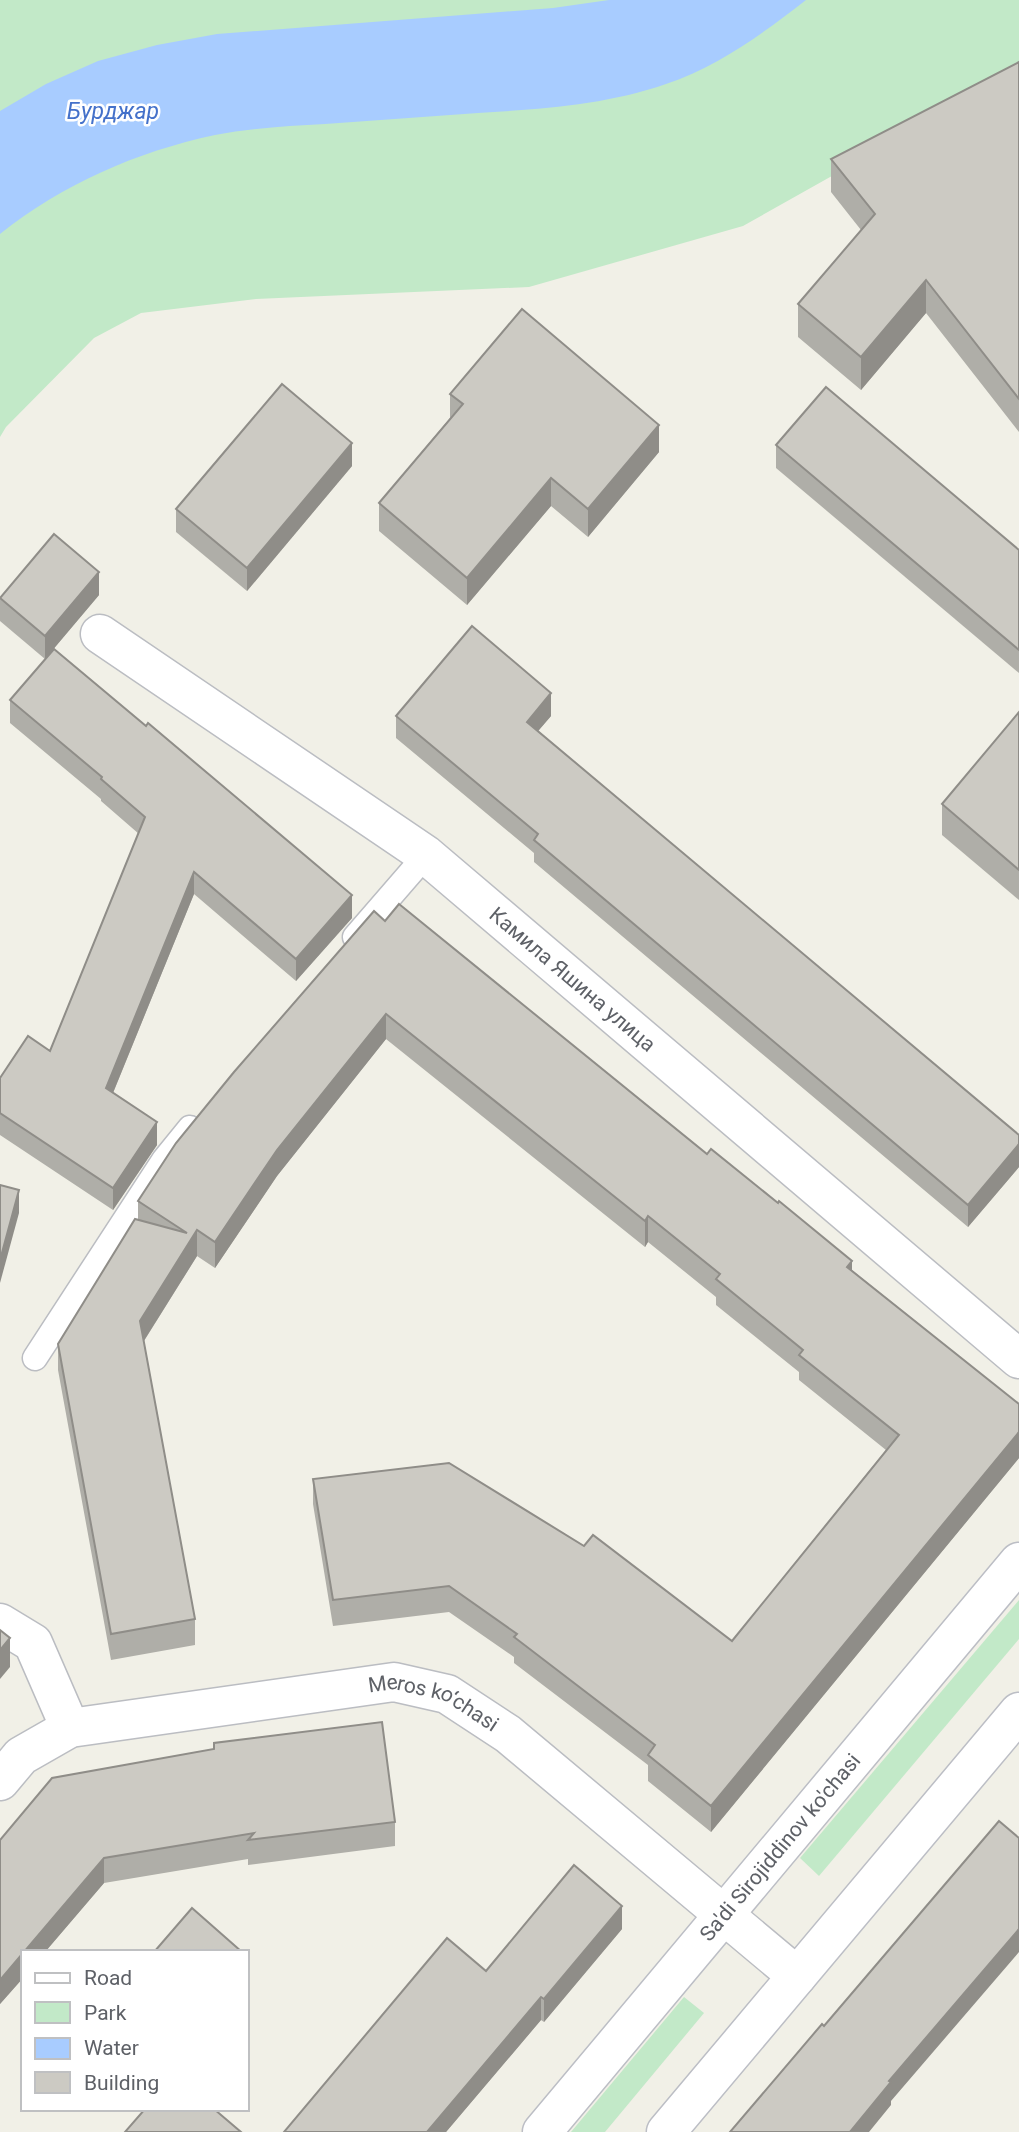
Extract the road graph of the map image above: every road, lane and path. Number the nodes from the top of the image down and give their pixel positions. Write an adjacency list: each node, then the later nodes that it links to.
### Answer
1 (100, 634): 2 (street, Камила Яшина улица)
2 (426, 855): 3 (lane); 6 (street, Камила Яшина улица)
3 (338, 957)
4 (206, 1108): 5 (lane)
5 (35, 1358)
6 (1019, 1359)
7 (1019, 1562): 12 (street, Sa'di Sirojiddinov ko'chasi)
8 (0, 1623): 10 (street)
9 (1019, 1712): 13 (street)
10 (70, 1728): 11 (street, Meros ko‘chasi); 12 (street, Meros ko‘chasi)
11 (0, 1781)
12 (724, 1915): 13 (street, Meros ko‘chasi); 14 (street, Sa'di Sirojiddinov ko'chasi)
13 (797, 1976): 15 (street)
14 (542, 2132)
15 (666, 2132)

